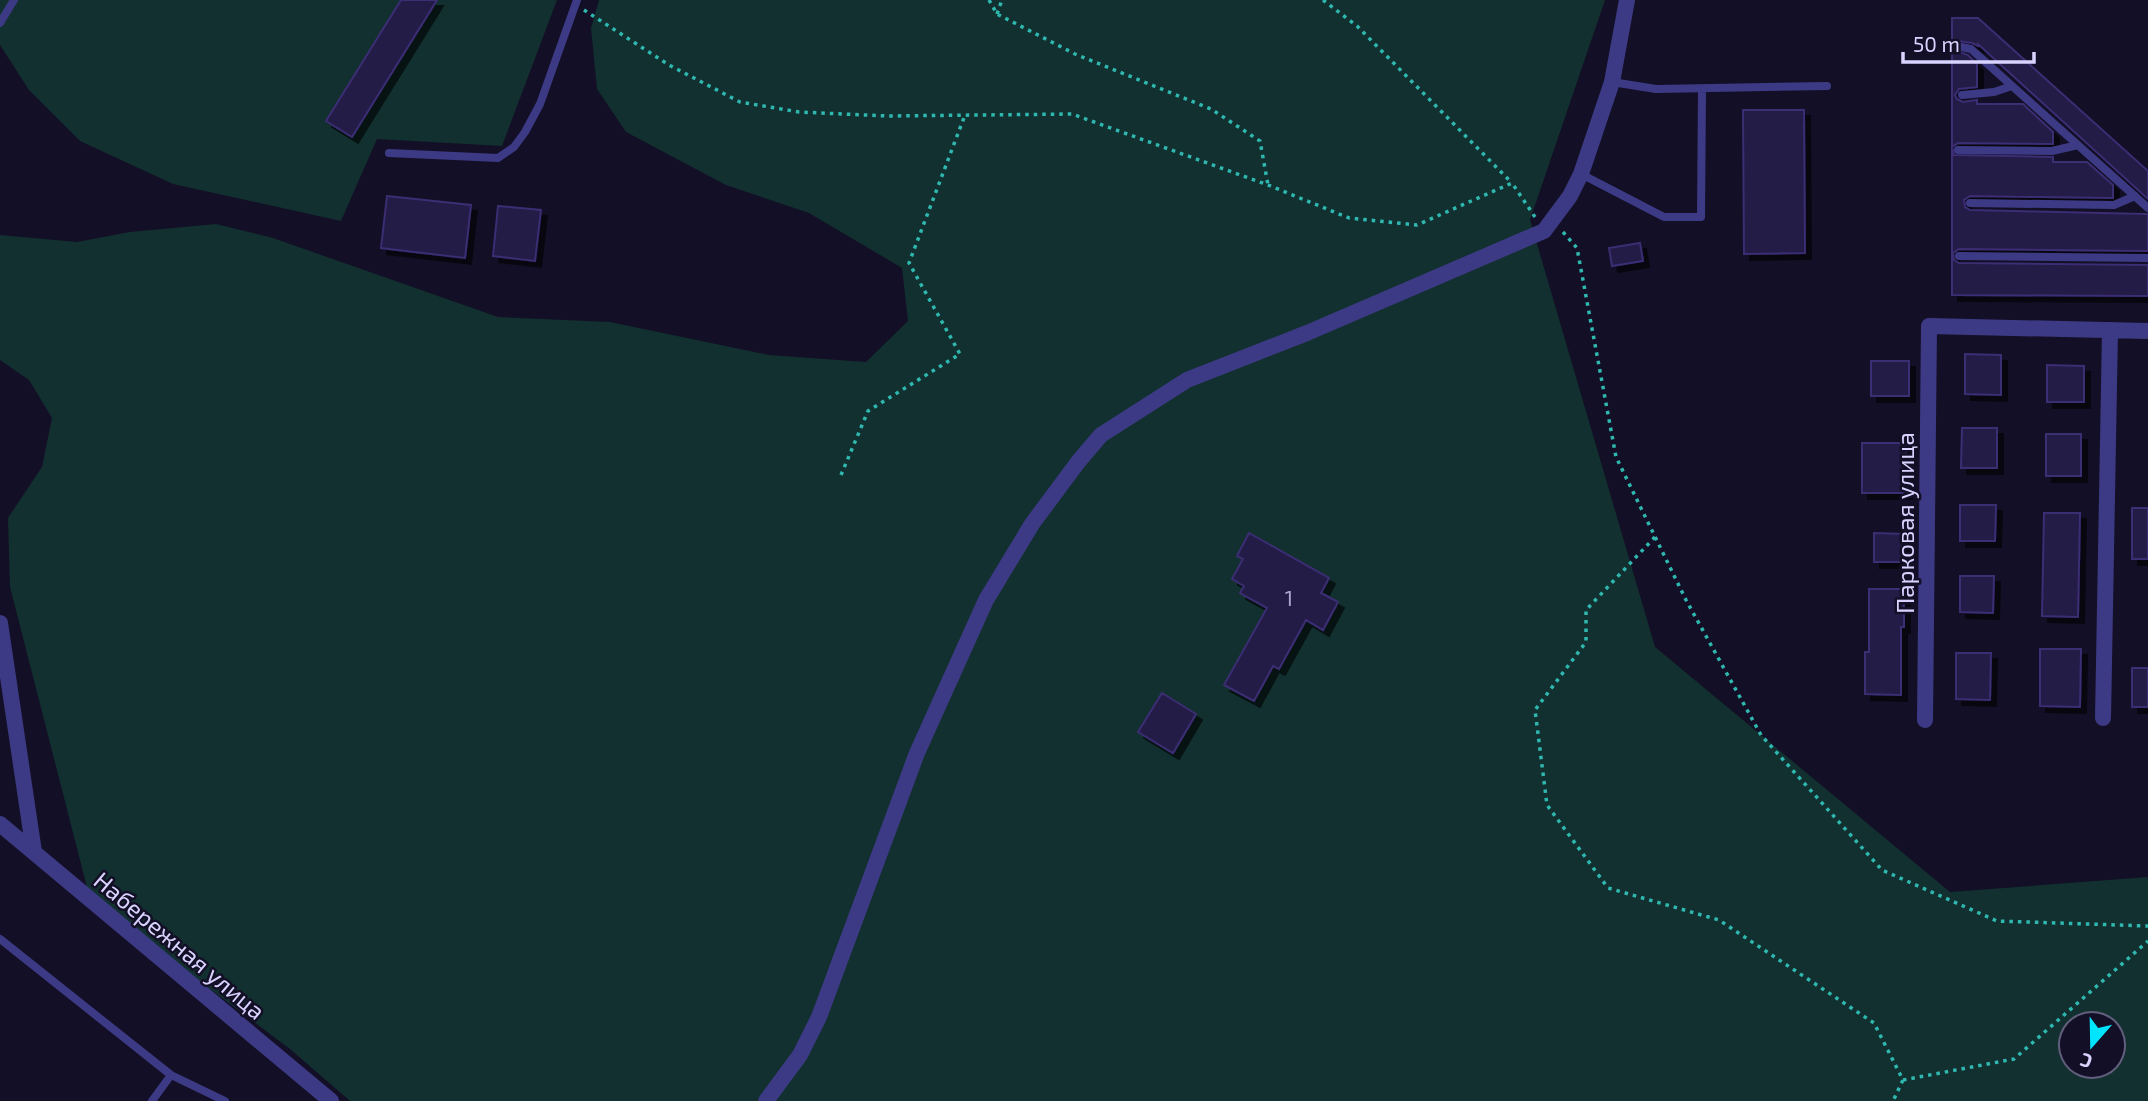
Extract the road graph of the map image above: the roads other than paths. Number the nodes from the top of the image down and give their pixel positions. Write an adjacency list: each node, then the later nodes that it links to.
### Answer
1 (14, 0): 4 (lane)
2 (1627, 0): 6 (street)
3 (577, 2): 13 (lane)
4 (0, 23)
5 (1961, 47): 8 (lane)
6 (1612, 82): 9 (lane); 14 (street)
7 (1827, 86): 9 (lane)
8 (2012, 86): 10 (lane); 11 (lane)
9 (1702, 89): 14 (lane)
10 (1962, 95)
11 (2078, 145): 12 (lane); 15 (lane)
12 (1958, 150)
13 (389, 153)
14 (1581, 174): 32 (street)
15 (2135, 196): 16 (lane); 17 (lane)
16 (1970, 203)
17 (2148, 208)
18 (1959, 256): 19 (lane)
19 (2148, 258)
20 (2110, 330): 21 (street); 23 (street); 24 (street, Парковая улица)
21 (2148, 331)
22 (0, 623): 26 (street)
23 (2103, 718)
24 (1925, 720)
25 (0, 824): 26 (street, Набережная улица)
26 (34, 852): 31 (street, Набережная улица)
27 (0, 939): 28 (lane)
28 (171, 1075): 29 (lane); 30 (lane)
29 (152, 1101)
30 (225, 1101)
31 (331, 1101)
32 (766, 1101)

